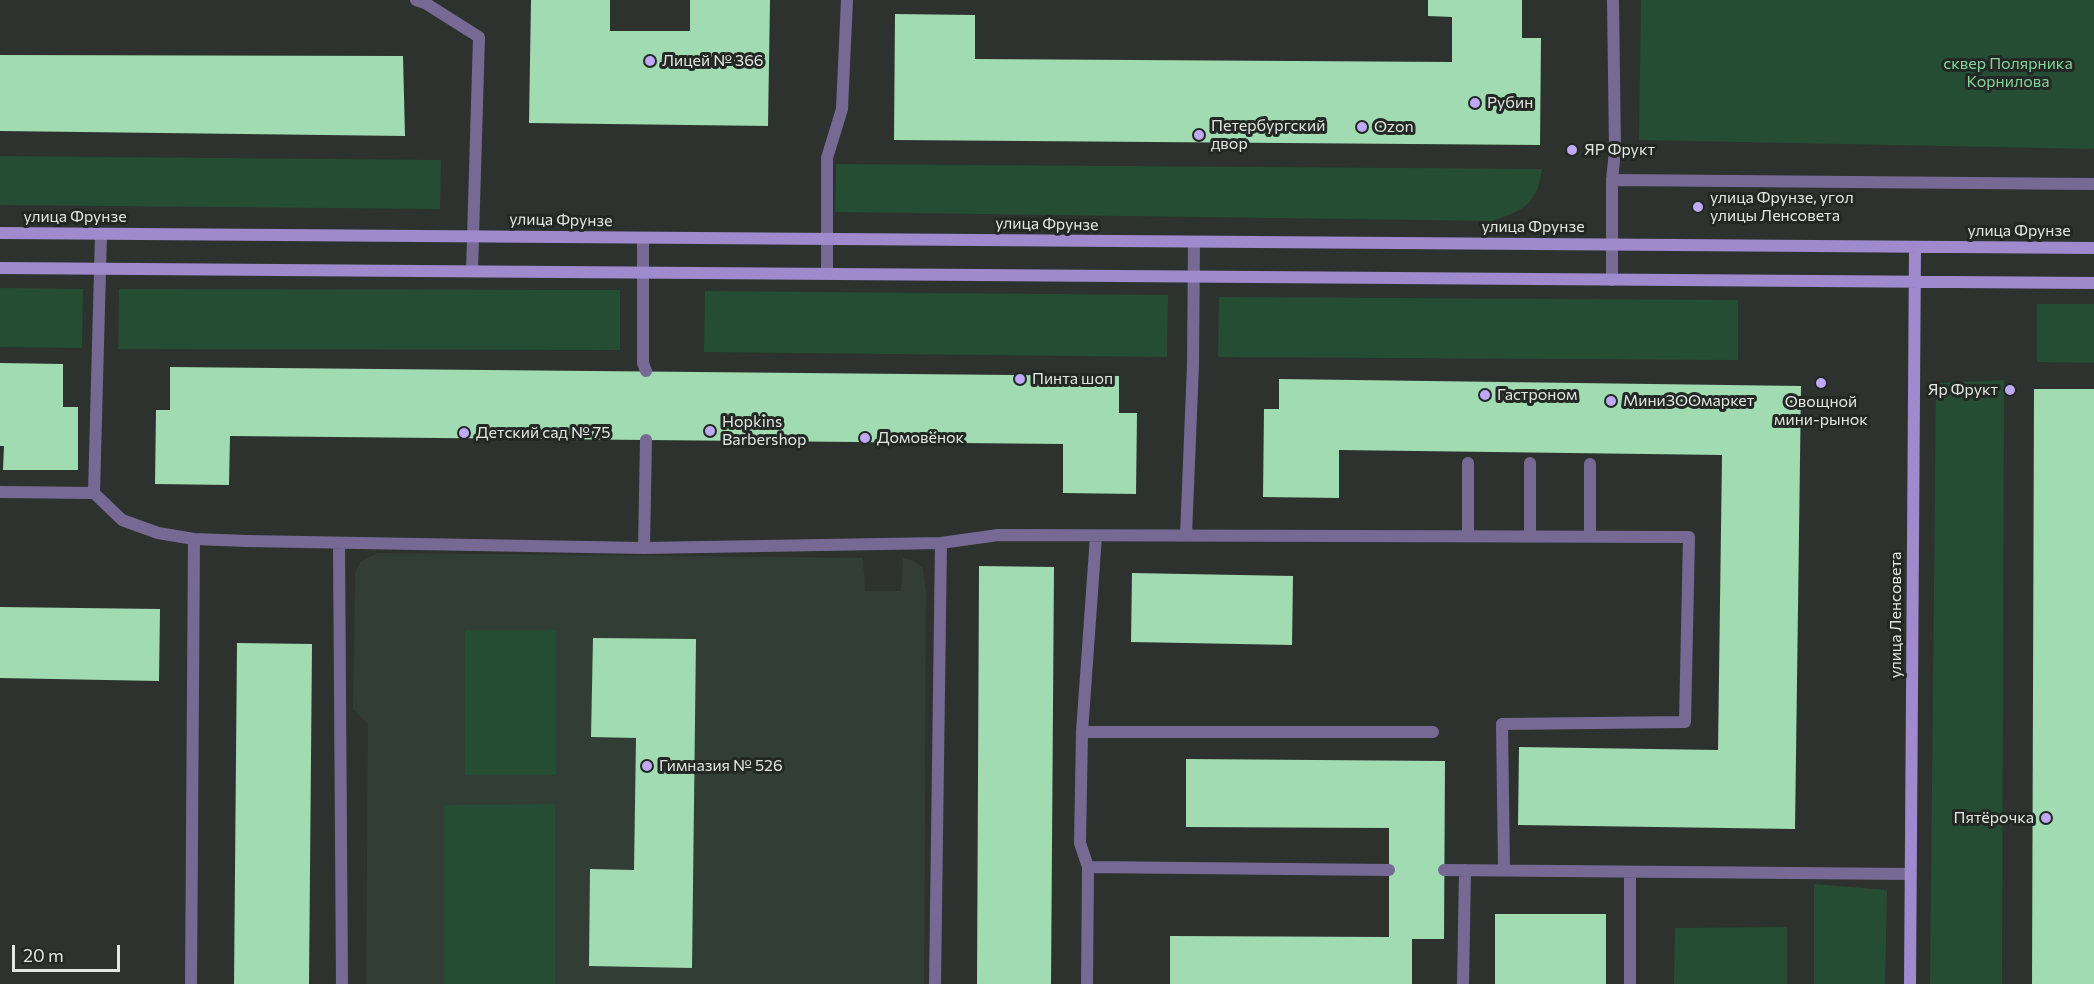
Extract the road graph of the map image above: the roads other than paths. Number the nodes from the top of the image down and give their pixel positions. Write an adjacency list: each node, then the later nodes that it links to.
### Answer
1 (416, 0): 8 (street)
2 (847, 0): 10 (street)
3 (1613, 0): 4 (street)
4 (1612, 180): 5 (street); 12 (street)
5 (2094, 183)
6 (0, 233): 7 (street, улица Фрунзе)
7 (101, 234): 8 (street, улица Фрунзе); 16 (street)
8 (472, 236): 9 (street, улица Фрунзе); 17 (street)
9 (643, 237): 10 (street, улица Фрунзе); 18 (street)
10 (827, 238): 11 (street, улица Фрунзе); 19 (street)
11 (1194, 242): 12 (street, улица Фрунзе); 20 (street)
12 (1612, 244): 13 (street, улица Фрунзе); 21 (street)
13 (1915, 247): 14 (street, улица Фрунзе); 22 (street, улица Ленсовета)
14 (2094, 248)
15 (0, 268): 16 (street)
16 (101, 268): 17 (street); 30 (street)
17 (472, 271): 18 (street)
18 (643, 272): 19 (street); 24 (street)
19 (827, 273): 20 (street)
20 (1194, 277): 21 (street); 31 (street)
21 (1612, 280): 22 (street)
22 (1914, 282): 23 (street); 48 (street, улица Ленсовета)
23 (2094, 283)
24 (646, 371)
25 (646, 440): 39 (street)
26 (1468, 463): 33 (street)
27 (1530, 464): 34 (street)
28 (1590, 464): 35 (street)
29 (0, 492): 30 (street)
30 (94, 493): 36 (street)
31 (1186, 535): 32 (street); 33 (street)
32 (1096, 536): 38 (street); 40 (street)
33 (1468, 536): 34 (street)
34 (1530, 536): 35 (street)
35 (1590, 536): 43 (street)
36 (194, 539): 37 (street); 49 (street)
37 (339, 543): 39 (street); 50 (street)
38 (941, 543): 39 (street); 51 (street)
39 (644, 548)
40 (1082, 732): 41 (street); 42 (street)
41 (1433, 732)
42 (1088, 867): 44 (street); 52 (street)
43 (1504, 869): 46 (street); 47 (street)
44 (1389, 870)
45 (1444, 870): 46 (street)
46 (1465, 870): 53 (street)
47 (1630, 873): 48 (street); 54 (street)
48 (1910, 874): 55 (street, улица Ленсовета)
49 (190, 984)
50 (342, 984)
51 (936, 984)
52 (1088, 984)
53 (1463, 984)
54 (1630, 984)
55 (1910, 984)

